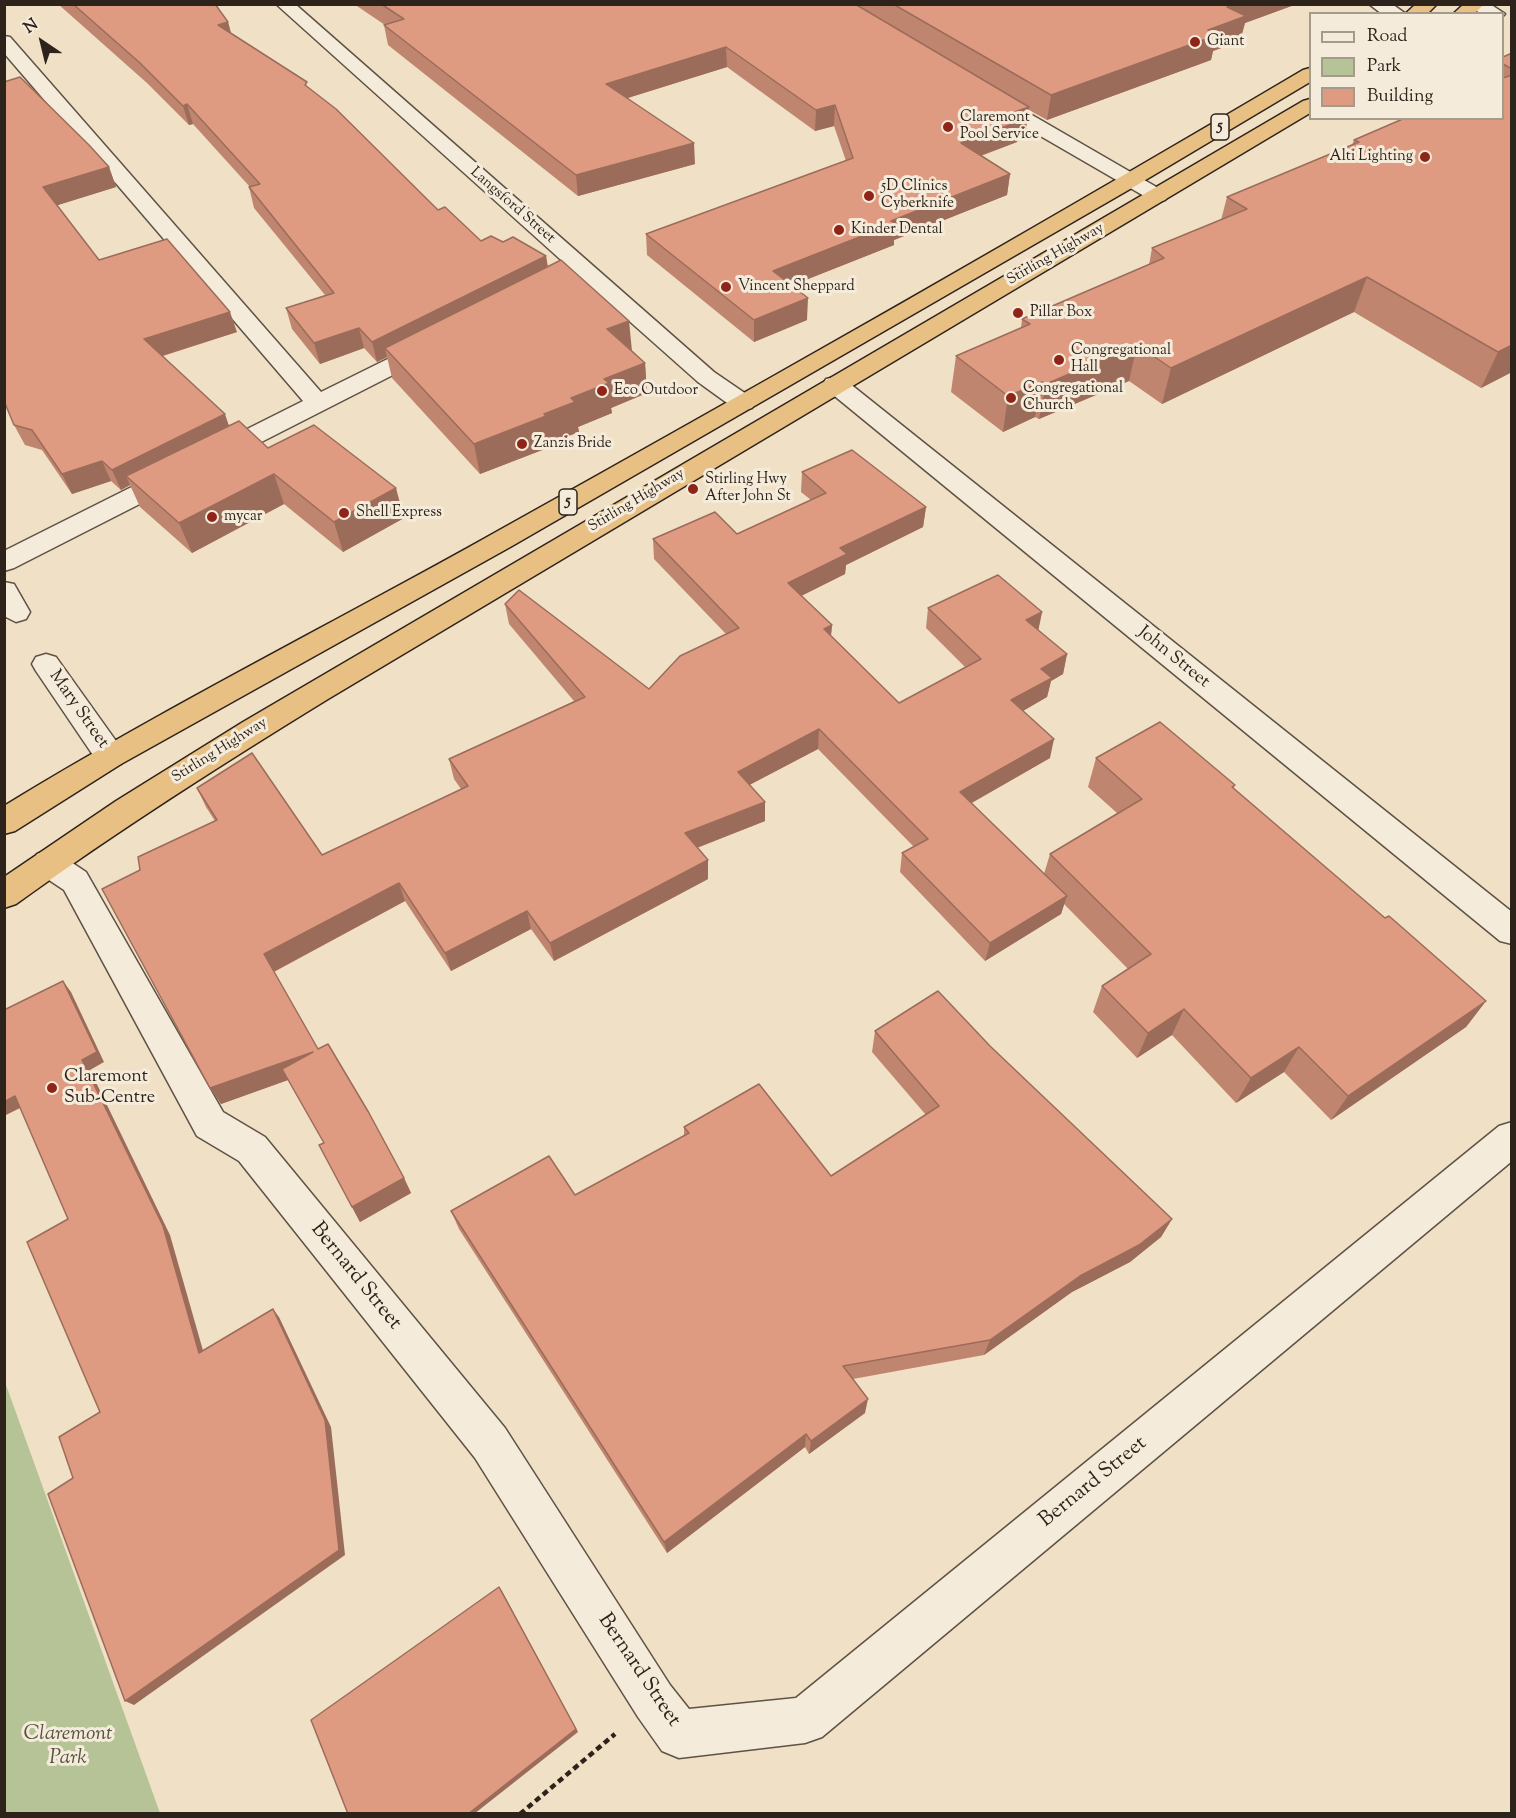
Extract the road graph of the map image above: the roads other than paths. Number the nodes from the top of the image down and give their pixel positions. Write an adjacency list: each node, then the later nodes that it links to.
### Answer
1 (284, 4): 12 (street, Langsford Street)
2 (1377, 4): 4 (street)
3 (1476, 5): 5 (street)
4 (1393, 12)
5 (1492, 12)
6 (4, 41): 17 (street)
7 (1309, 75): 10 (highway, Stirling Highway / 5)
8 (975, 89): 10 (street)
9 (1309, 106): 11 (highway, Stirling Highway / 5)
10 (1130, 181): 11 (street); 16 (highway, Stirling Highway / 5)
11 (1158, 196): 15 (highway, Stirling Highway / 5)
12 (584, 270): 13 (street); 16 (street, Langsford Street)
13 (520, 302)
14 (446, 339): 17 (street)
15 (835, 384): 22 (highway, Stirling Highway / 5); 24 (street, John Street)
16 (743, 403): 20 (highway, Stirling Highway / 5)
17 (318, 404): 18 (street)
18 (4, 562)
19 (46, 664): 20 (street, Mary Street)
20 (110, 756): 21 (highway, Stirling Highway / 5)
21 (4, 822)
22 (48, 863): 23 (highway, Stirling Highway / 5); 25 (street, Bernard Street)
23 (4, 895)
24 (1512, 931)
25 (1512, 1138)

